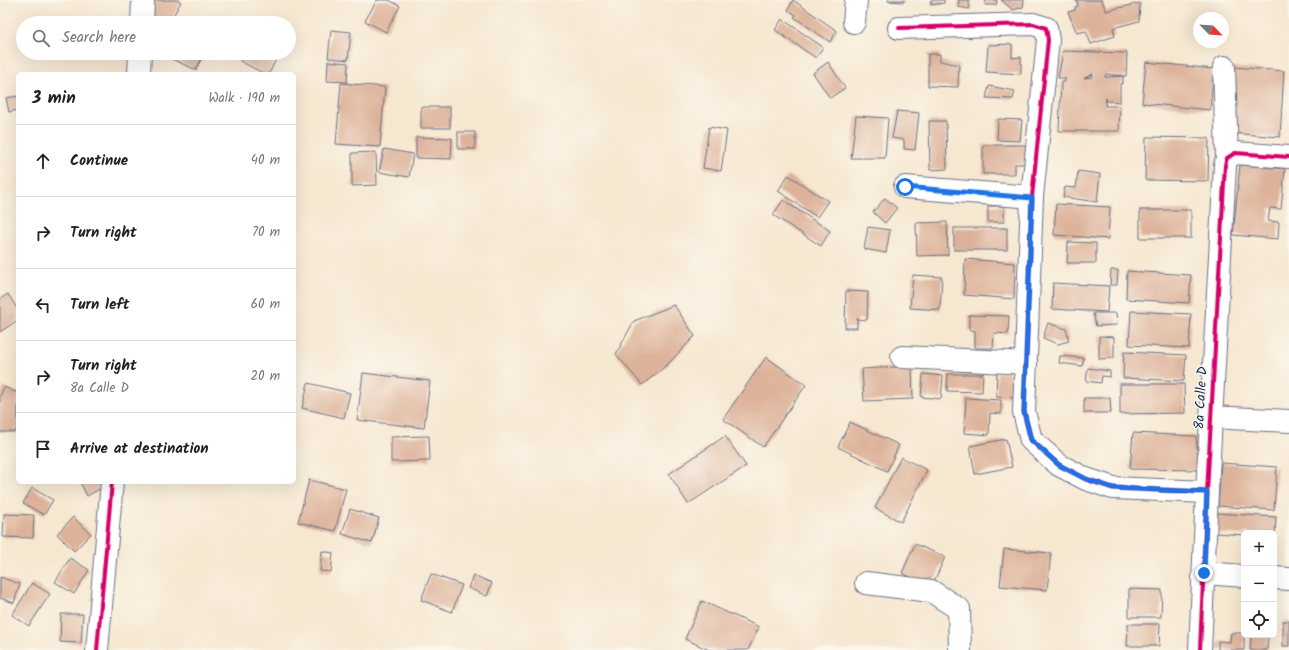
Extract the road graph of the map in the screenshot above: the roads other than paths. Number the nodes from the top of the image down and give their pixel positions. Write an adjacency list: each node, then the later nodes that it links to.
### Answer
1 (143, 0): 3 (street)
2 (856, 0): 4 (street)
3 (142, 16)
4 (854, 22)
5 (899, 28): 12 (street)
6 (140, 60): 8 (street)
7 (1224, 67): 9 (street, 8a Calle D)
8 (139, 72)
9 (1231, 155): 10 (street); 15 (street, 8a Calle D)
10 (1289, 157)
11 (905, 187): 12 (street)
12 (1032, 198): 14 (street)
13 (902, 357): 14 (street)
14 (1026, 363): 18 (street)
15 (1211, 417): 16 (street); 18 (street, 8a Calle D)
16 (1289, 421)
17 (112, 484): 24 (street)
18 (1207, 492): 19 (street, 8a Calle D)
19 (1204, 573): 20 (street); 26 (street, 8a Calle D)
20 (1241, 576)
21 (1277, 578): 22 (street)
22 (1289, 579)
23 (866, 583): 25 (street)
24 (97, 650)
25 (960, 650)
26 (1200, 650)

